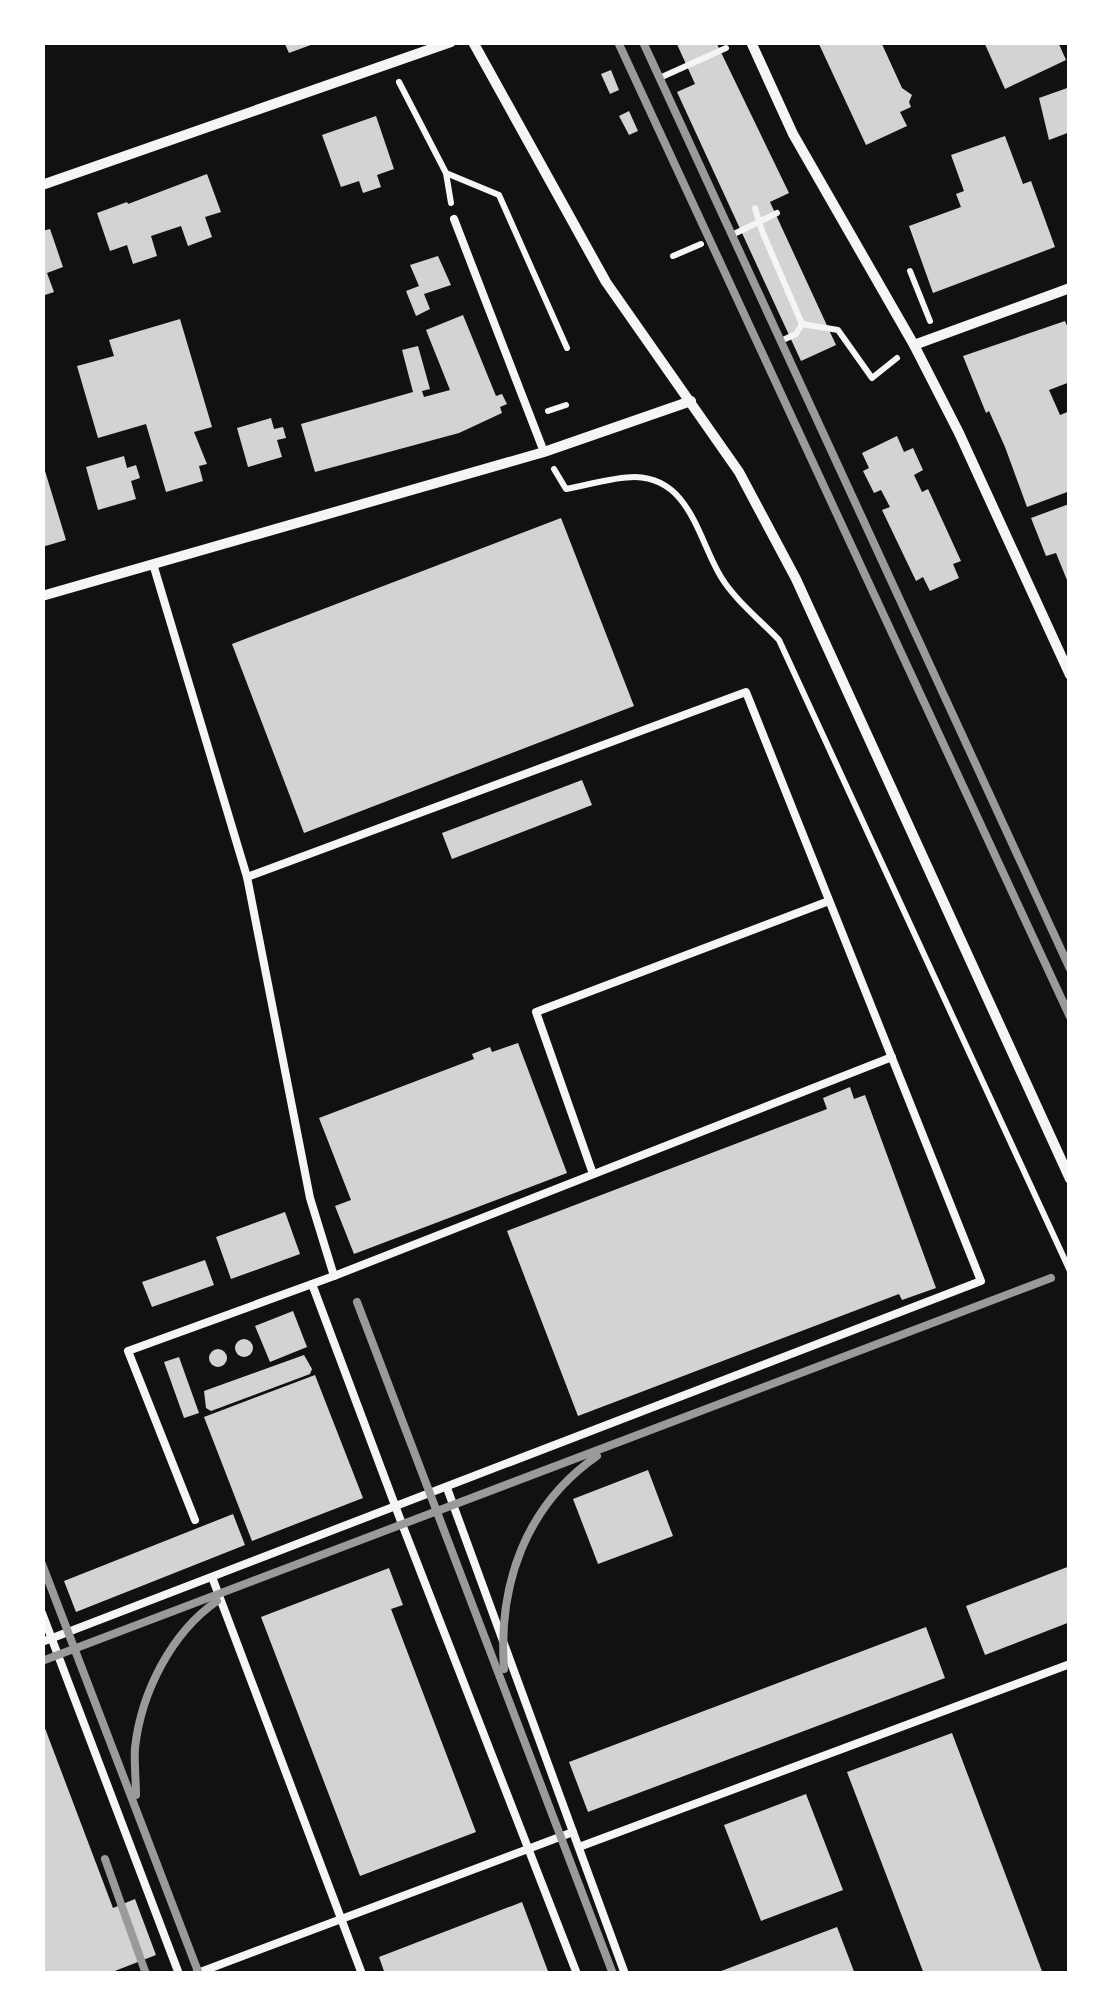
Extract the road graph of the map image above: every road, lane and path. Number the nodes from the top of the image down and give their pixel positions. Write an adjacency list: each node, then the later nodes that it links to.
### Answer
1 (451, 42): 5 (street)
2 (473, 42): 25 (street)
3 (751, 42): 23 (street)
4 (726, 48): 6 (path)
5 (390, 65): 7 (path); 8 (street)
6 (664, 76)
7 (446, 173): 11 (path); 24 (path)
8 (42, 185)
9 (756, 208): 12 (path)
10 (777, 213): 12 (path)
11 (454, 218): 26 (lane)
12 (759, 221): 13 (path); 20 (path)
13 (736, 233)
14 (701, 244): 15 (path)
15 (690, 248): 16 (path); 17 (path)
16 (672, 256)
17 (696, 258)
18 (910, 271): 21 (path)
19 (1070, 288): 21 (street)
20 (802, 324): 22 (path); 23 (path)
21 (936, 337): 23 (street)
22 (785, 339)
23 (914, 345): 29 (street)
24 (567, 348)
25 (690, 401): 26 (street); 34 (street)
26 (544, 452): 27 (street); 35 (path)
27 (153, 564): 28 (street); 30 (lane)
28 (42, 596)
29 (1070, 675)
30 (247, 877): 31 (lane); 36 (lane)
31 (829, 901): 32 (lane); 33 (lane)
32 (892, 1057): 33 (lane); 38 (lane)
33 (593, 1174): 36 (lane)
34 (1070, 1179)
35 (1070, 1270)
36 (334, 1276): 37 (lane)
37 (312, 1284): 39 (lane); 40 (lane)
38 (447, 1488): 39 (lane); 46 (lane)
39 (396, 1508): 41 (lane); 48 (lane)
40 (194, 1520)
41 (212, 1577): 43 (lane); 49 (lane)
42 (42, 1614): 43 (lane)
43 (52, 1638): 44 (lane); 50 (lane)
44 (42, 1642)
45 (1070, 1664): 47 (lane)
46 (573, 1832): 47 (lane); 48 (lane)
47 (579, 1847): 54 (lane)
48 (528, 1849): 49 (lane); 53 (lane)
49 (341, 1919): 51 (lane); 52 (lane)
50 (179, 1974)
51 (195, 1974)
52 (362, 1974)
53 (577, 1974)
54 (625, 1974)

